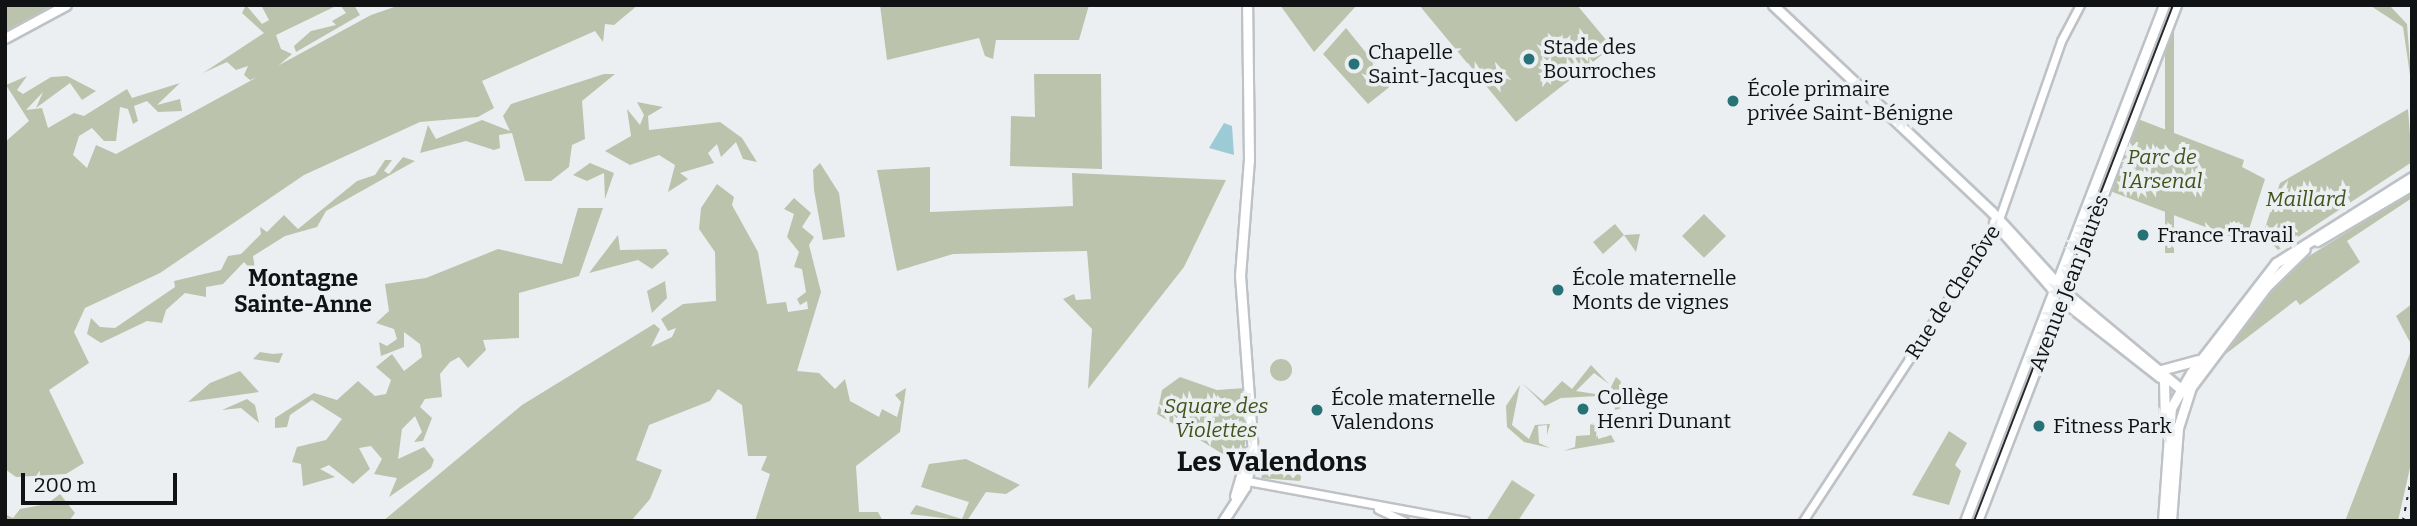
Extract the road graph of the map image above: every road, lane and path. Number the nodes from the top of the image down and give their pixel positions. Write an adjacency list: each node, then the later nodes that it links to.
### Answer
1 (66, 5): 7 (main road)
2 (1247, 5): 19 (main road)
3 (1773, 5): 10 (main road)
4 (2080, 5): 10 (street, Rue de Chenôve)
5 (2164, 5): 12 (main road, Avenue Jean Jaurès)
6 (2176, 5): 13 (main road, Avenue Jean Jaurès)
7 (5, 38)
8 (2412, 177): 11 (main road)
9 (2412, 185): 11 (main road)
10 (1998, 223): 12 (main road); 25 (street, Rue de Chenôve)
11 (2279, 265): 14 (main road); 17 (main road)
12 (2056, 283): 13 (main road); 26 (main road, Avenue Jean Jaurès)
13 (2065, 297): 15 (main road); 16 (main road); 27 (main road, Avenue Jean Jaurès)
14 (2202, 358): 15 (main road); 17 (main road)
15 (2161, 370): 17 (main road)
16 (2164, 380): 17 (main road); 18 (main road)
17 (2183, 390): 18 (main road); 29 (main road)
18 (2167, 437): 28 (main road)
19 (1249, 458): 20 (main road); 21 (street)
20 (1245, 481): 21 (street); 22 (main road); 23 (street)
21 (1271, 485): 24 (street)
22 (1223, 521)
23 (1404, 521)
24 (1465, 521)
25 (1803, 521)
26 (1965, 521)
27 (1977, 521)
28 (2162, 521)
29 (2171, 521)

